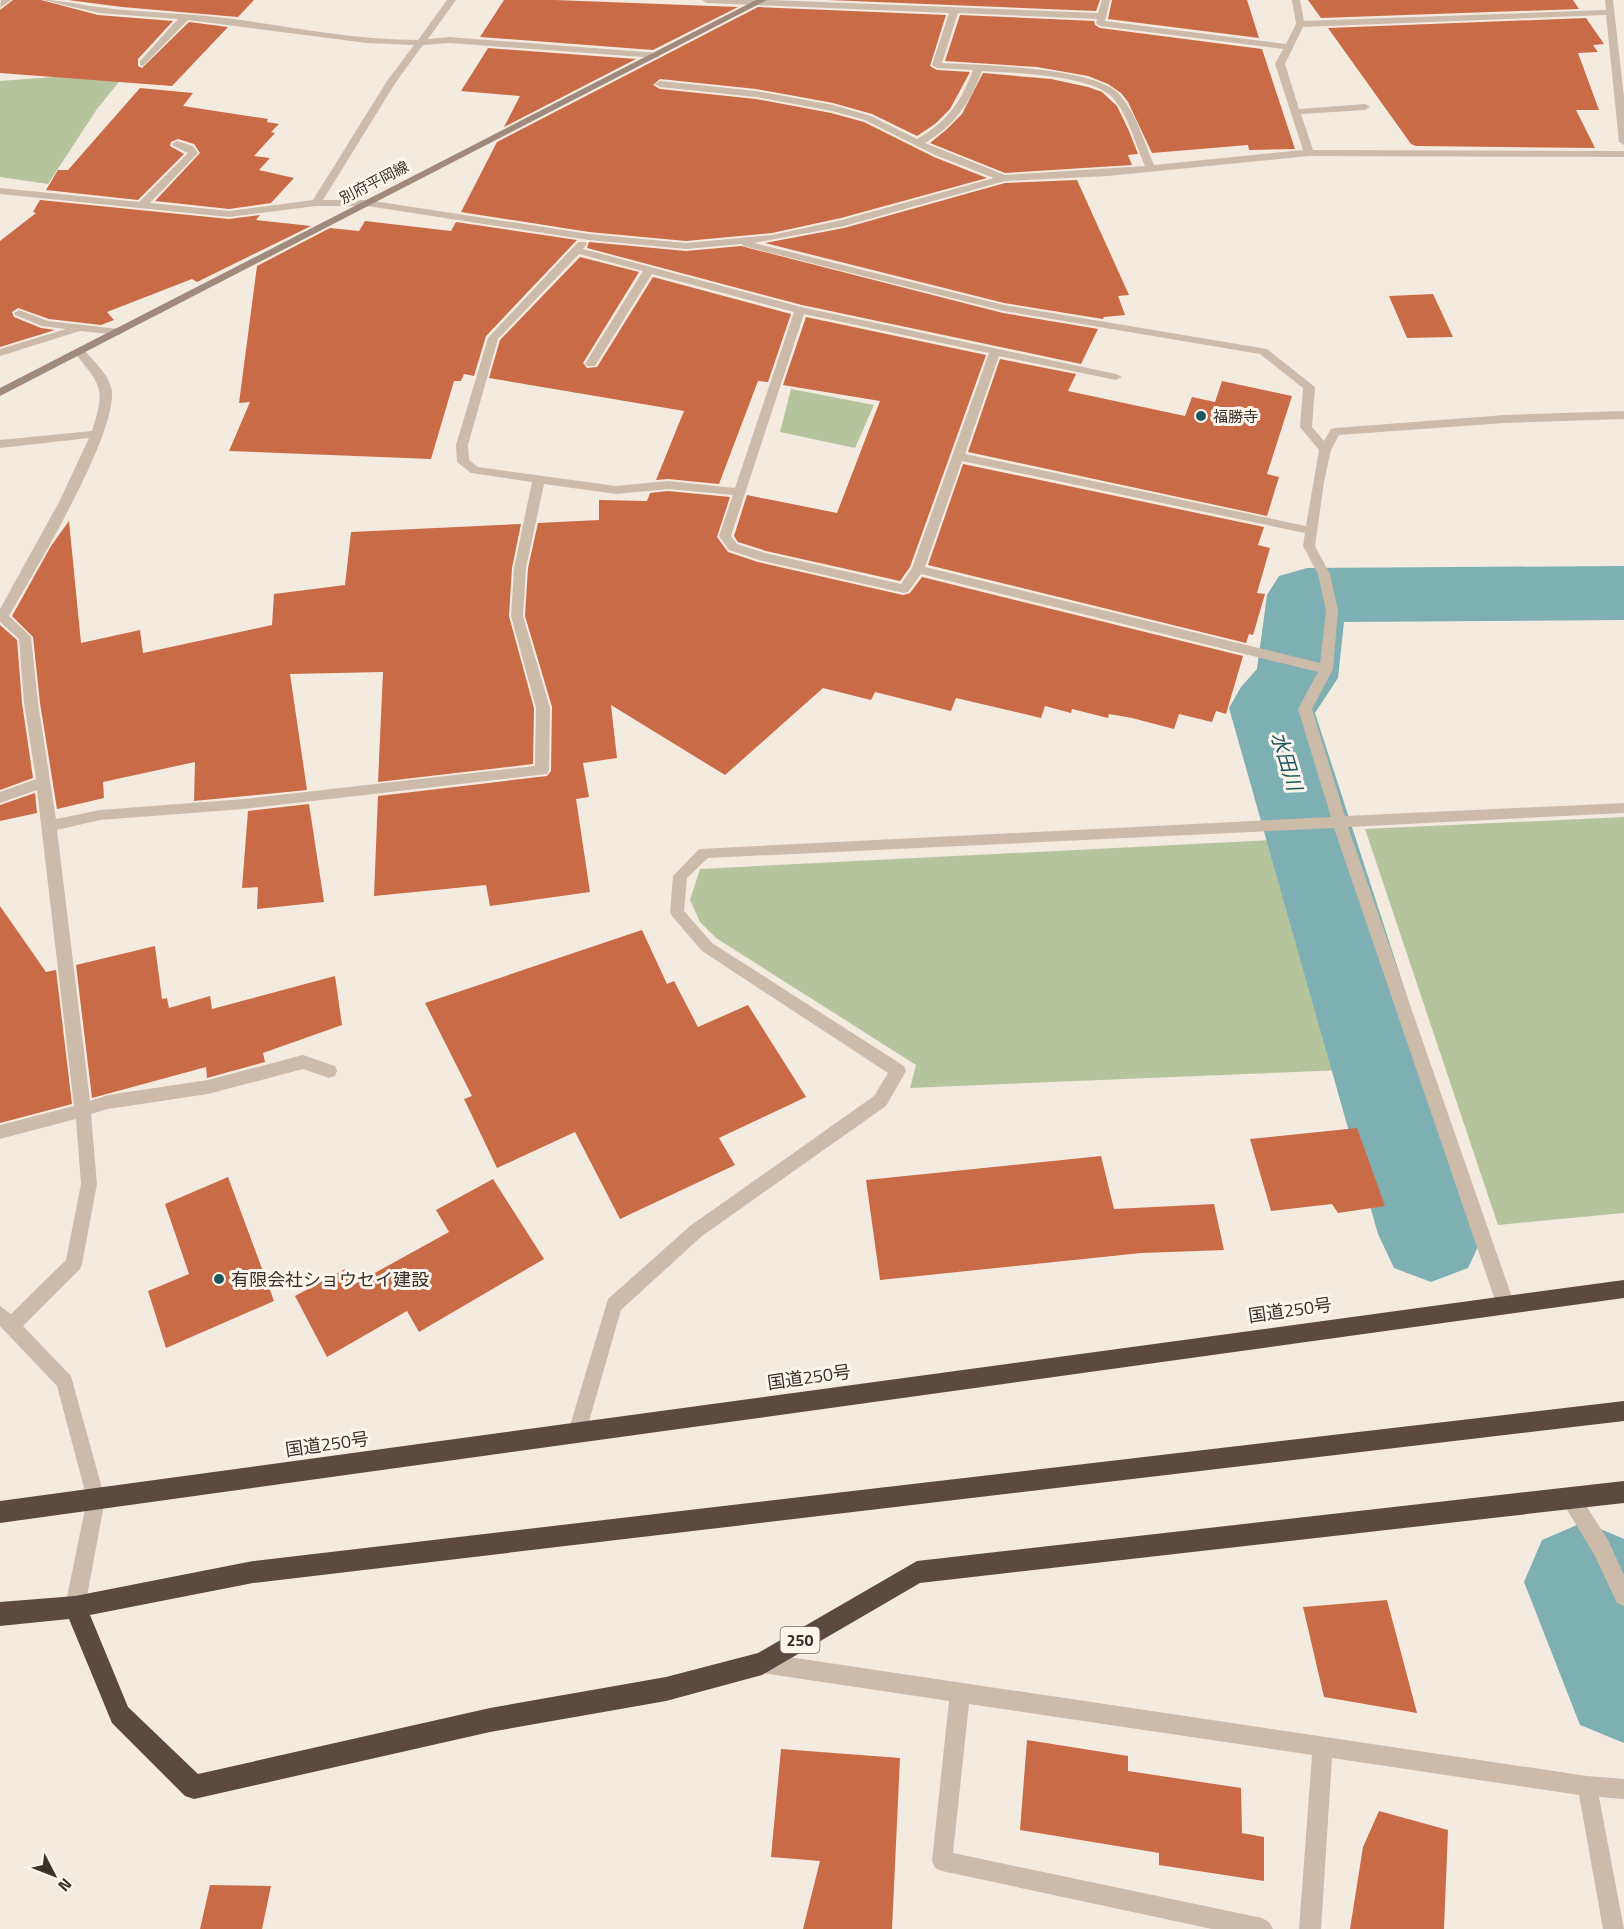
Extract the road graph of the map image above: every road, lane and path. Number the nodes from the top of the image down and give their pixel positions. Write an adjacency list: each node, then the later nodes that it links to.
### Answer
1 (7, 0): 9 (street)
2 (47, 0): 12 (street)
3 (452, 0): 15 (street)
4 (706, 0): 8 (street)
5 (1106, 0): 13 (street)
6 (1296, 0): 14 (street)
7 (1609, 0): 11 (street)
8 (762, 1): 10 (street); 17 (main road, 別府平岡線)
9 (0, 5)
10 (955, 9): 13 (street); 19 (street)
11 (1610, 12): 14 (street); 23 (street)
12 (186, 16): 15 (street); 18 (street)
13 (1100, 16): 16 (street)
14 (1300, 24): 16 (street)
15 (418, 44): 17 (street); 31 (street)
16 (1290, 47): 22 (street)
17 (656, 55): 32 (main road, 別府平岡線)
18 (143, 63)
19 (978, 69): 25 (street); 28 (street)
20 (660, 84): 25 (street)
21 (1365, 107): 22 (street)
22 (1295, 112): 26 (street)
23 (1624, 142)
24 (177, 144): 33 (street)
25 (917, 144): 29 (street)
26 (1309, 153): 27 (street); 28 (street)
27 (1624, 154)
28 (1150, 167): 29 (street)
29 (1004, 178): 35 (street)
30 (0, 191): 33 (street)
31 (315, 203): 32 (street); 33 (street)
32 (367, 203): 34 (street); 41 (main road, 別府平岡線)
33 (141, 206)
34 (588, 237): 35 (street); 36 (street)
35 (737, 241): 51 (street)
36 (577, 249): 37 (street); 53 (street)
37 (650, 269): 38 (street); 45 (street)
38 (801, 310): 42 (street); 54 (street)
39 (19, 313): 40 (street)
40 (81, 328): 41 (street); 44 (street)
41 (119, 332): 43 (main road, 別府平岡線)
42 (995, 351): 46 (street); 52 (street)
43 (80, 352): 47 (main road, 別府平岡線); 49 (street)
44 (0, 353)
45 (591, 364)
46 (1116, 377)
47 (0, 393)
48 (1624, 415): 51 (street)
49 (97, 434): 50 (street); 57 (street)
50 (0, 444)
51 (1325, 450): 55 (street)
52 (957, 456): 55 (street); 56 (street)
53 (539, 479): 54 (street); 63 (street)
54 (738, 492): 56 (street)
55 (1312, 531): 58 (street)
56 (918, 569): 58 (street)
57 (1, 617): 59 (street)
58 (1326, 669): 62 (street)
59 (43, 782): 60 (street); 63 (street)
60 (0, 798)
61 (1624, 808): 62 (street)
62 (1339, 821): 68 (street); 71 (street)
63 (50, 826): 65 (street)
64 (329, 1071): 65 (street)
65 (83, 1111): 66 (street); 69 (street)
66 (0, 1132)
67 (1624, 1289): 68 (highway, 国道250号)
68 (1505, 1304): 71 (highway, 国道250号)
69 (6, 1320): 73 (street)
70 (1624, 1411): 77 (highway)
71 (577, 1432): 73 (highway, 国道250号)
72 (1624, 1492): 74 (highway, 250)
73 (96, 1499): 75 (highway, 国道250号); 77 (street)
74 (1571, 1499): 76 (street); 79 (highway, 250)
75 (0, 1512)
76 (1624, 1596)
77 (75, 1606): 78 (highway); 79 (highway, 250)
78 (0, 1614)
79 (762, 1663): 80 (street)
80 (960, 1693): 81 (street); 84 (street)
81 (1323, 1747): 82 (street); 85 (street)
82 (1587, 1786): 83 (street); 86 (street)
83 (1622, 1789)
84 (1262, 1929)
85 (1310, 1929)
86 (1614, 1929)

